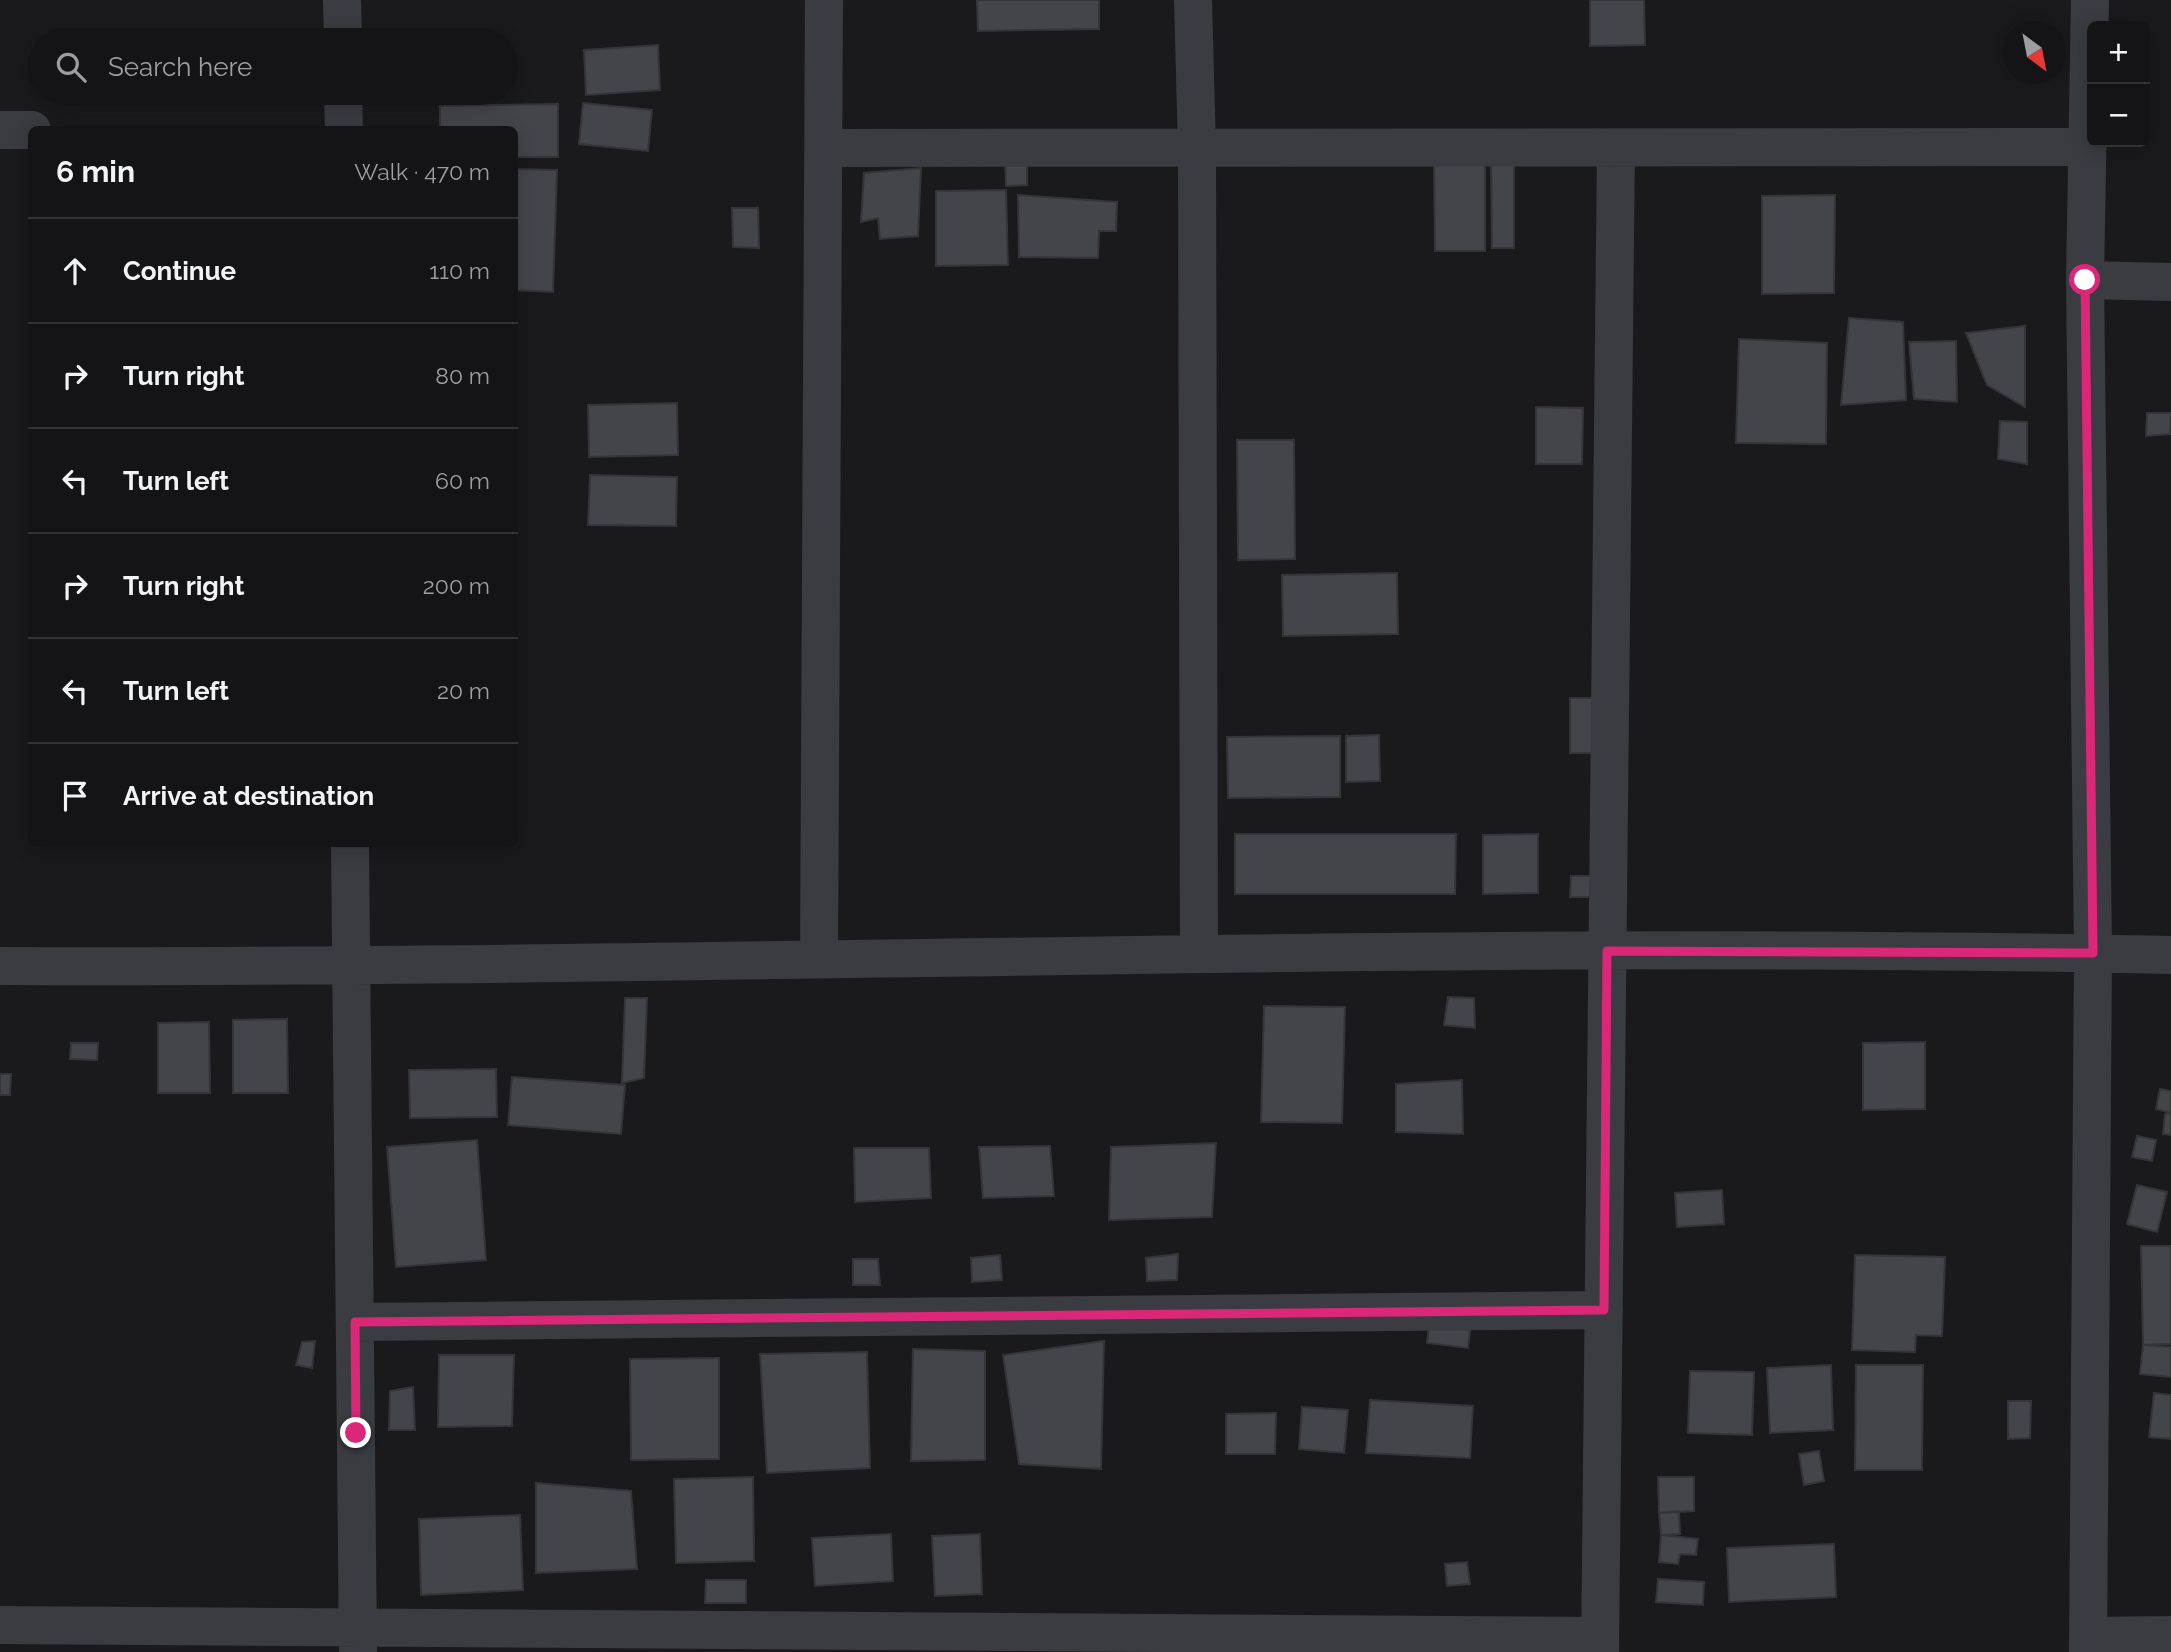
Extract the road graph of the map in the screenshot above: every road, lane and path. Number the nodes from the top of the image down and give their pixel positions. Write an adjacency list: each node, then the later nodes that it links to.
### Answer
1 (342, 0): 5 (street)
2 (824, 0): 12 (street)
3 (1193, 0): 14 (street)
4 (2090, 0): 6 (street)
5 (343, 28)
6 (2088, 84)
7 (344, 105): 8 (street)
8 (344, 126)
9 (0, 130): 10 (street)
10 (28, 130)
11 (2087, 147): 13 (street); 15 (street)
12 (824, 148): 14 (street); 22 (street)
13 (1616, 148): 14 (street); 18 (street)
14 (1197, 150): 19 (street)
15 (2085, 280): 16 (street); 20 (street)
16 (2171, 282)
17 (350, 847): 24 (street)
18 (1607, 951): 19 (street); 20 (street); 25 (street)
19 (1199, 953): 22 (street)
20 (2093, 953): 21 (street); 31 (street)
21 (2171, 955)
22 (819, 959): 24 (street)
23 (0, 966): 24 (street)
24 (351, 968): 26 (street)
25 (1604, 1310): 26 (street); 30 (street)
26 (355, 1322): 29 (street)
27 (0, 1625): 29 (street)
28 (2171, 1635): 31 (street)
29 (358, 1639): 30 (street)
30 (1600, 1644)
31 (2088, 1644)

